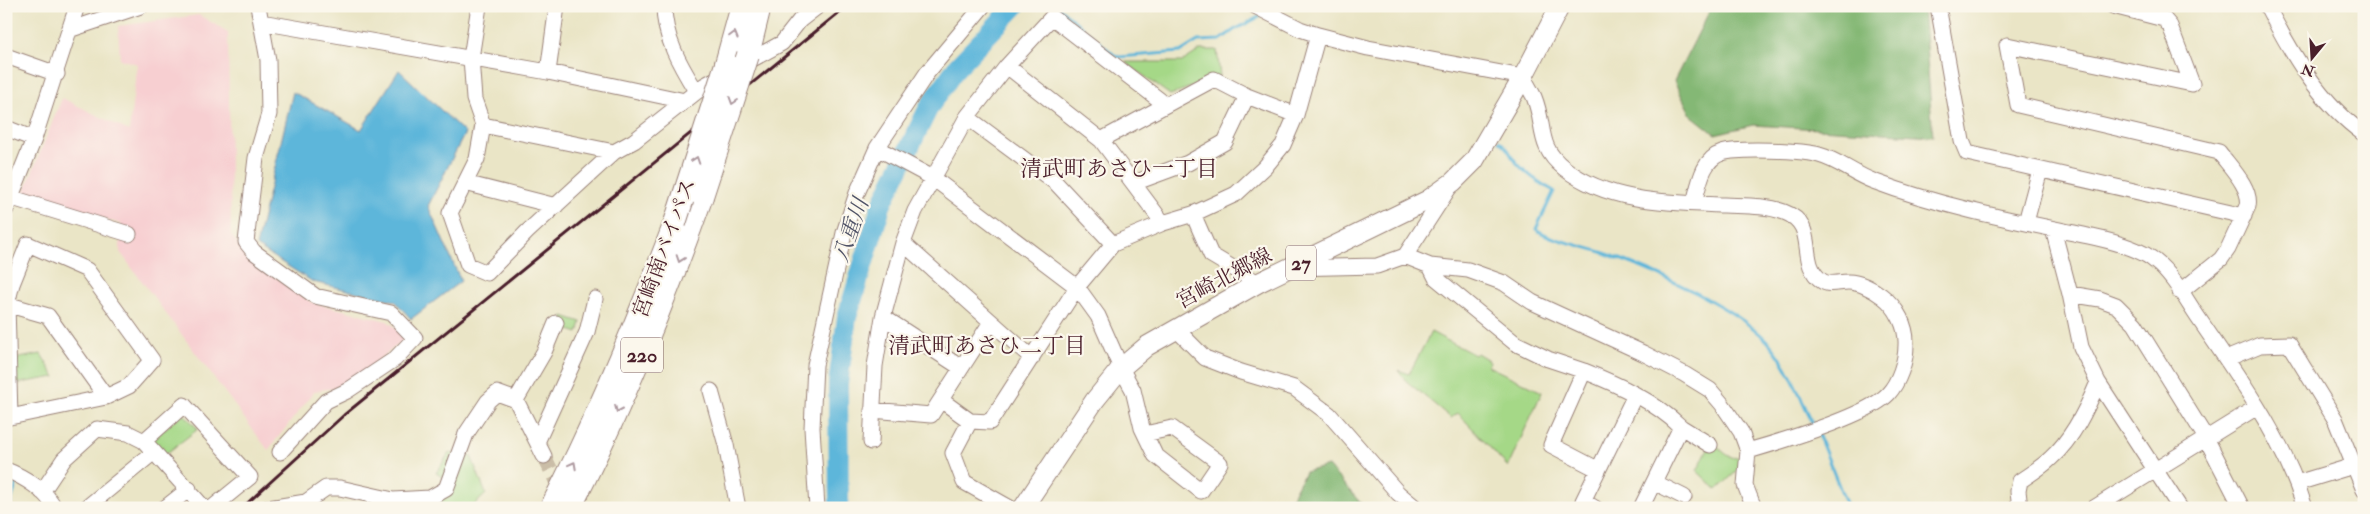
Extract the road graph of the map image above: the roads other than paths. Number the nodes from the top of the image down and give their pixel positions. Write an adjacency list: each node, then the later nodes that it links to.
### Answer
1 (78, 6): 18 (street)
2 (141, 6): 16 (street)
3 (258, 6): 17 (street)
4 (479, 6): 21 (street)
5 (557, 6): 23 (street)
6 (664, 6): 26 (street)
7 (742, 6): 108 (highway, 宮崎南バイパス / 220, one-way to 7, bridge)
8 (760, 6): 109 (highway, 宮崎南バイパス / 220, one-way to 109, bridge)
9 (818, 6): 26 (street)
10 (983, 6): 36 (street)
11 (1255, 6): 19 (street)
12 (1560, 6): 25 (main road, 宮崎北郷線 / 27)
13 (1938, 6): 38 (street)
14 (2112, 6): 47 (street)
15 (2267, 6): 33 (street)
16 (102, 12): 18 (street)
17 (261, 22): 21 (street); 90 (street)
18 (72, 29): 24 (street)
19 (1318, 35): 25 (street); 29 (street)
20 (6, 56): 24 (street)
21 (471, 58): 23 (street); 31 (street)
22 (1007, 66): 28 (street); 30 (street); 35 (street)
23 (548, 72): 26 (street)
24 (57, 74): 34 (street)
25 (1523, 78): 40 (main road, 宮崎北郷線 / 27); 44 (street)
26 (690, 96): 37 (street)
27 (1247, 96): 28 (street); 29 (street); 42 (street)
28 (1166, 105): 35 (street)
29 (1296, 115): 46 (street)
30 (968, 117): 39 (street); 53 (street)
31 (483, 125): 37 (street); 41 (street)
32 (6, 128): 34 (street)
33 (2364, 134)
34 (34, 139): 43 (street)
35 (1100, 140): 42 (street)
36 (882, 149): 39 (street); 111 (street)
37 (614, 152): 45 (street)
38 (2040, 170): 47 (street); 48 (street)
39 (929, 175): 52 (street); 58 (street)
40 (1453, 182): 54 (street); 56 (main road, 宮崎北郷線 / 27)
41 (466, 183): 45 (street); 45 (street)
42 (1134, 183): 49 (street)
43 (8, 201): 51 (street)
44 (1694, 203): 48 (street); 89 (street)
45 (556, 206)
46 (1193, 214): 49 (street); 57 (street)
47 (2244, 216): 59 (street)
48 (2026, 222): 50 (street)
49 (1163, 223): 53 (street)
50 (2053, 229): 59 (street); 60 (street)
51 (129, 234)
52 (903, 243): 63 (street); 64 (street)
53 (1113, 244): 58 (street)
54 (1405, 256): 55 (street); 56 (street)
55 (1430, 266): 71 (street); 89 (street)
56 (1290, 268): 57 (main road, 宮崎北郷線 / 27)
57 (1258, 283): 66 (main road, 宮崎北郷線 / 27)
58 (1077, 287): 67 (street); 70 (street)
59 (2180, 292): 68 (street)
60 (2070, 294): 72 (street); 84 (street)
61 (595, 298): 85 (street)
62 (7, 304): 75 (street); 75 (street); 80 (street)
63 (883, 318): 69 (street); 79 (street)
64 (990, 322): 67 (street); 69 (street)
65 (556, 324): 76 (street)
66 (1176, 329): 70 (main road, 宮崎北郷線 / 27); 114 (street)
67 (1032, 358): 81 (street)
68 (2226, 359): 78 (street); 92 (street)
69 (960, 367): 77 (street)
70 (1121, 368): 83 (street); 113 (main road, 宮崎北郷線 / 27)
71 (1584, 372): 74 (street); 93 (street)
72 (2098, 382): 94 (street); 118 (street)
73 (711, 391): 110 (street)
74 (1635, 395): 82 (street); 93 (street)
75 (106, 397): 80 (street)
76 (516, 400): 85 (street); 107 (street)
77 (940, 400): 79 (street); 81 (street)
78 (2257, 407): 84 (street); 97 (street)
79 (872, 410): 86 (street)
80 (8, 418)
81 (970, 421): 112 (street)
82 (1681, 427): 87 (street); 96 (street)
83 (1145, 434): 83 (street)
84 (2206, 438): 94 (street); 121 (street)
85 (538, 440): 91 (street)
86 (871, 442)
87 (1710, 445)
88 (149, 446): 98 (street); 100 (street); 103 (street); 106 (street)
89 (1748, 451): 117 (street)
90 (280, 452)
91 (544, 456)
92 (2359, 465): 97 (street); 99 (street)
93 (1597, 468): 115 (street)
94 (2155, 469): 119 (street); 120 (street)
95 (6, 470): 100 (street)
96 (1654, 482): 101 (street); 116 (street)
97 (2297, 483): 122 (street)
98 (189, 489): 104 (street); 105 (street)
99 (2364, 490)
100 (42, 492): 102 (street)
101 (1684, 497)
102 (54, 508)
103 (86, 508)
104 (165, 508)
105 (204, 508)
106 (212, 508)
107 (269, 508)
108 (551, 508)
109 (570, 508)
110 (738, 508)
111 (817, 508)
112 (1010, 508)
113 (1023, 508)
114 (1416, 508)
115 (1595, 508)
116 (1641, 508)
117 (1754, 508)
118 (2020, 508)
119 (2094, 508)
120 (2180, 508)
121 (2242, 508)
122 (2305, 508)

